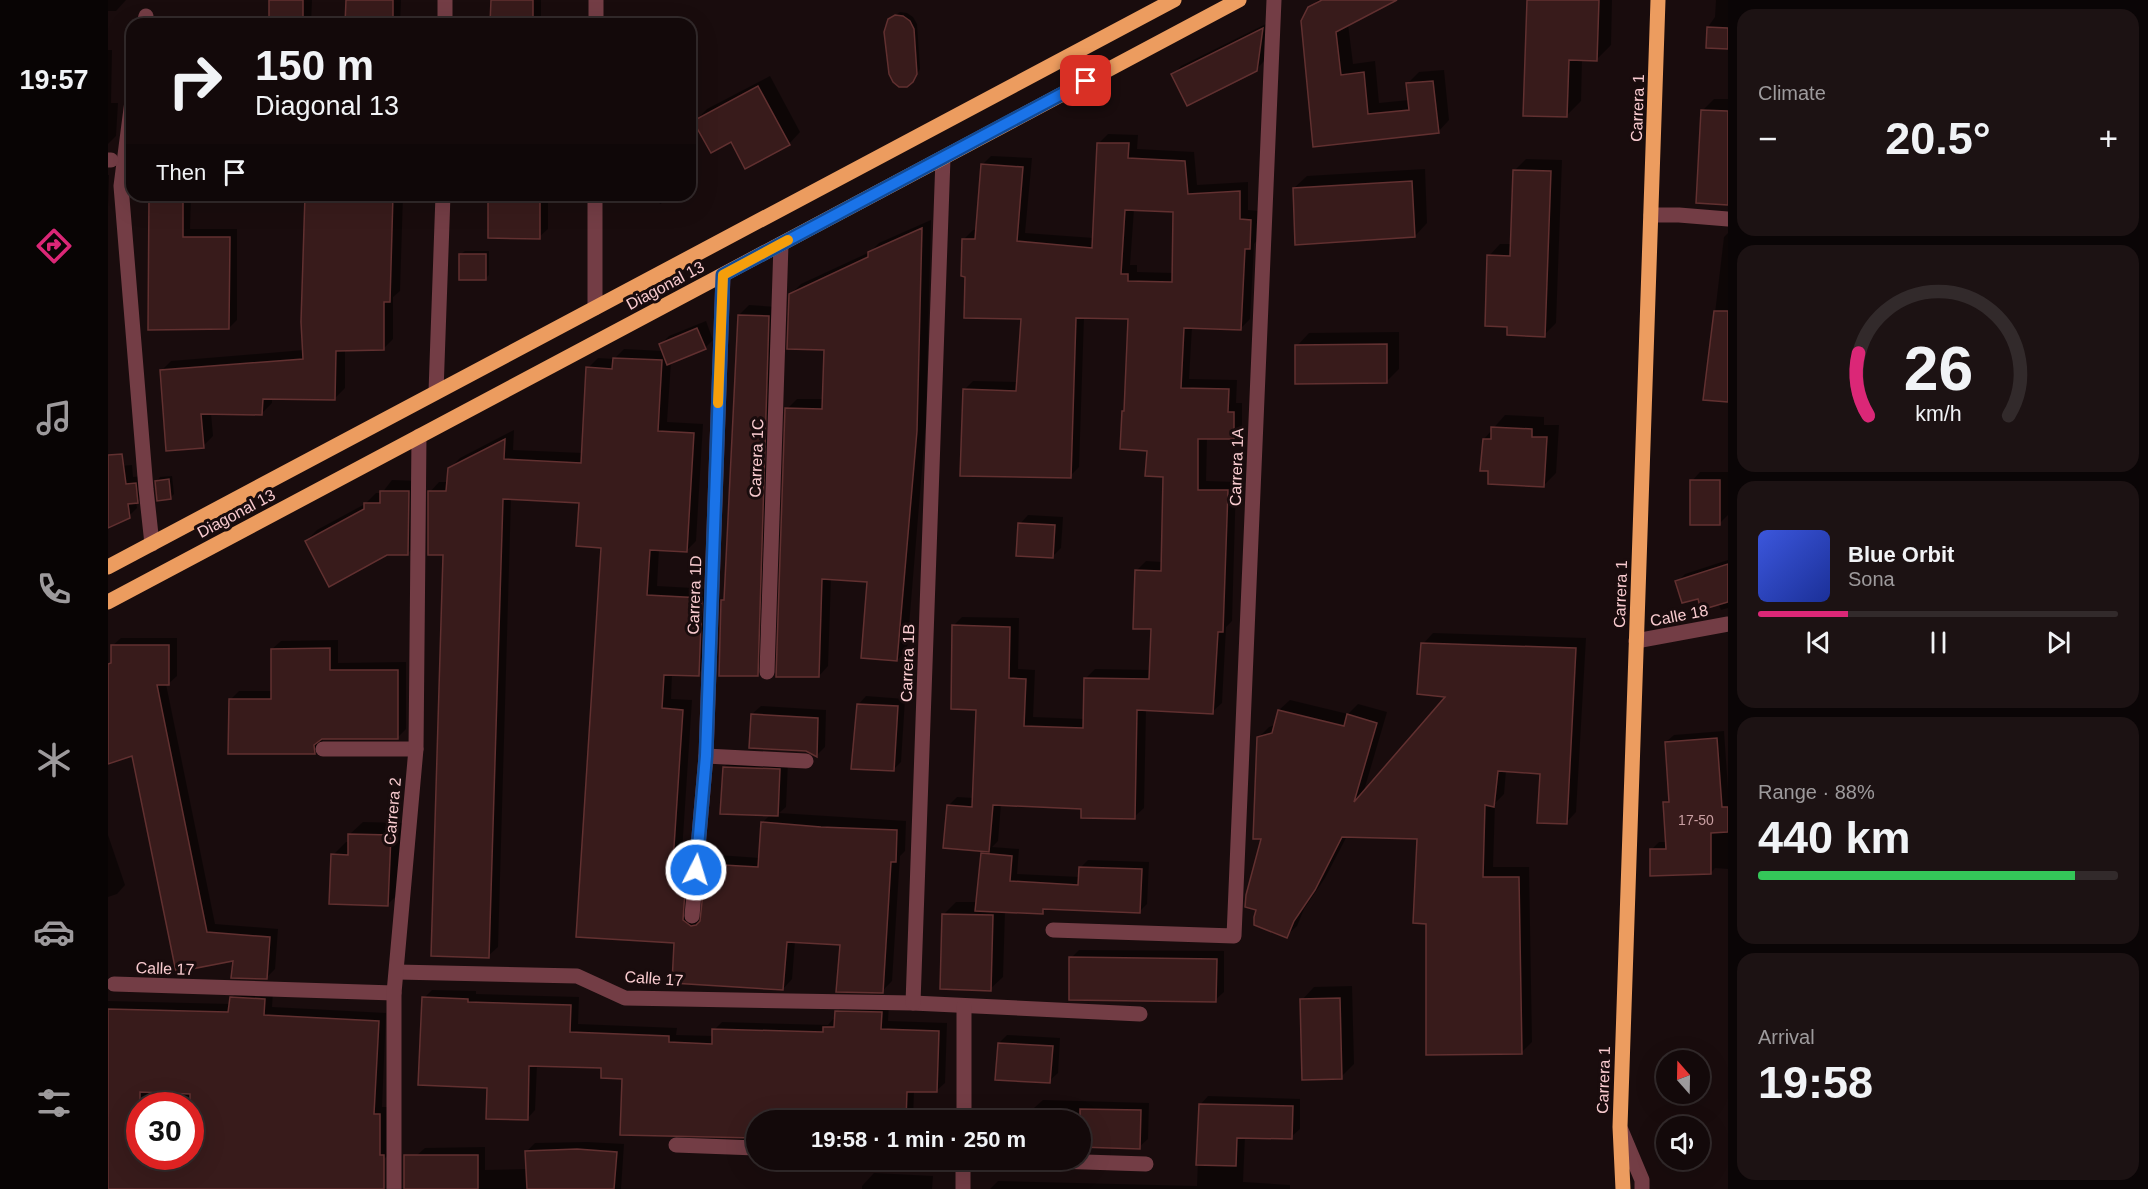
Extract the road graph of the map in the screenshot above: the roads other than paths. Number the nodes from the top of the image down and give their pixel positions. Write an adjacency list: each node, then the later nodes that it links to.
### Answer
1 (445, 0): 7 (street)
2 (596, 0): 8 (street)
3 (1174, 0): 17 (main road, Diagonal 13)
4 (1239, 0): 10 (main road, Diagonal 13)
5 (1274, 0): 31 (street, Carrera 1A)
6 (1658, 0): 13 (main road, Carrera 1)
7 (445, 18)
8 (596, 18)
9 (126, 147): 20 (street)
10 (943, 158): 15 (main road, Diagonal 13); 35 (street, Carrera 1B)
11 (442, 201): 18 (street)
12 (595, 201): 17 (street)
13 (1651, 215): 14 (street); 24 (main road, Carrera 1)
14 (1728, 219)
15 (781, 244): 16 (main road, Diagonal 13); 25 (street, Carrera 1C)
16 (723, 275): 19 (main road, Diagonal 13); 28 (street, Carrera 1D)
17 (595, 308): 18 (main road, Diagonal 13)
18 (436, 392): 20 (main road, Diagonal 13)
19 (419, 436): 22 (main road, Diagonal 13); 27 (street, Carrera 2)
20 (152, 543): 21 (main road, Diagonal 13)
21 (108, 567)
22 (108, 602)
23 (1728, 624): 24 (street, Calle 18)
24 (1636, 641): 39 (main road, Carrera 1)
25 (766, 672)
26 (323, 749): 27 (street)
27 (416, 749): 32 (street, Carrera 2)
28 (706, 756): 29 (street); 30 (street, Carrera 1D)
29 (806, 760)
30 (692, 916)
31 (1053, 930)
32 (397, 972): 34 (street, Carrera 2); 35 (street, Calle 17)
33 (114, 984): 34 (street, Calle 17)
34 (394, 993): 45 (street, Carrera 2)
35 (913, 1003): 36 (street)
36 (964, 1006): 37 (street); 38 (street)
37 (1140, 1014)
38 (964, 1110)
39 (1620, 1127): 47 (main road, Carrera 1); 48 (street)
40 (676, 1145): 41 (street)
41 (746, 1148)
42 (1091, 1162): 43 (street)
43 (1146, 1164)
44 (963, 1170): 46 (street)
45 (394, 1189)
46 (963, 1189)
47 (1623, 1189)
48 (1642, 1189)

